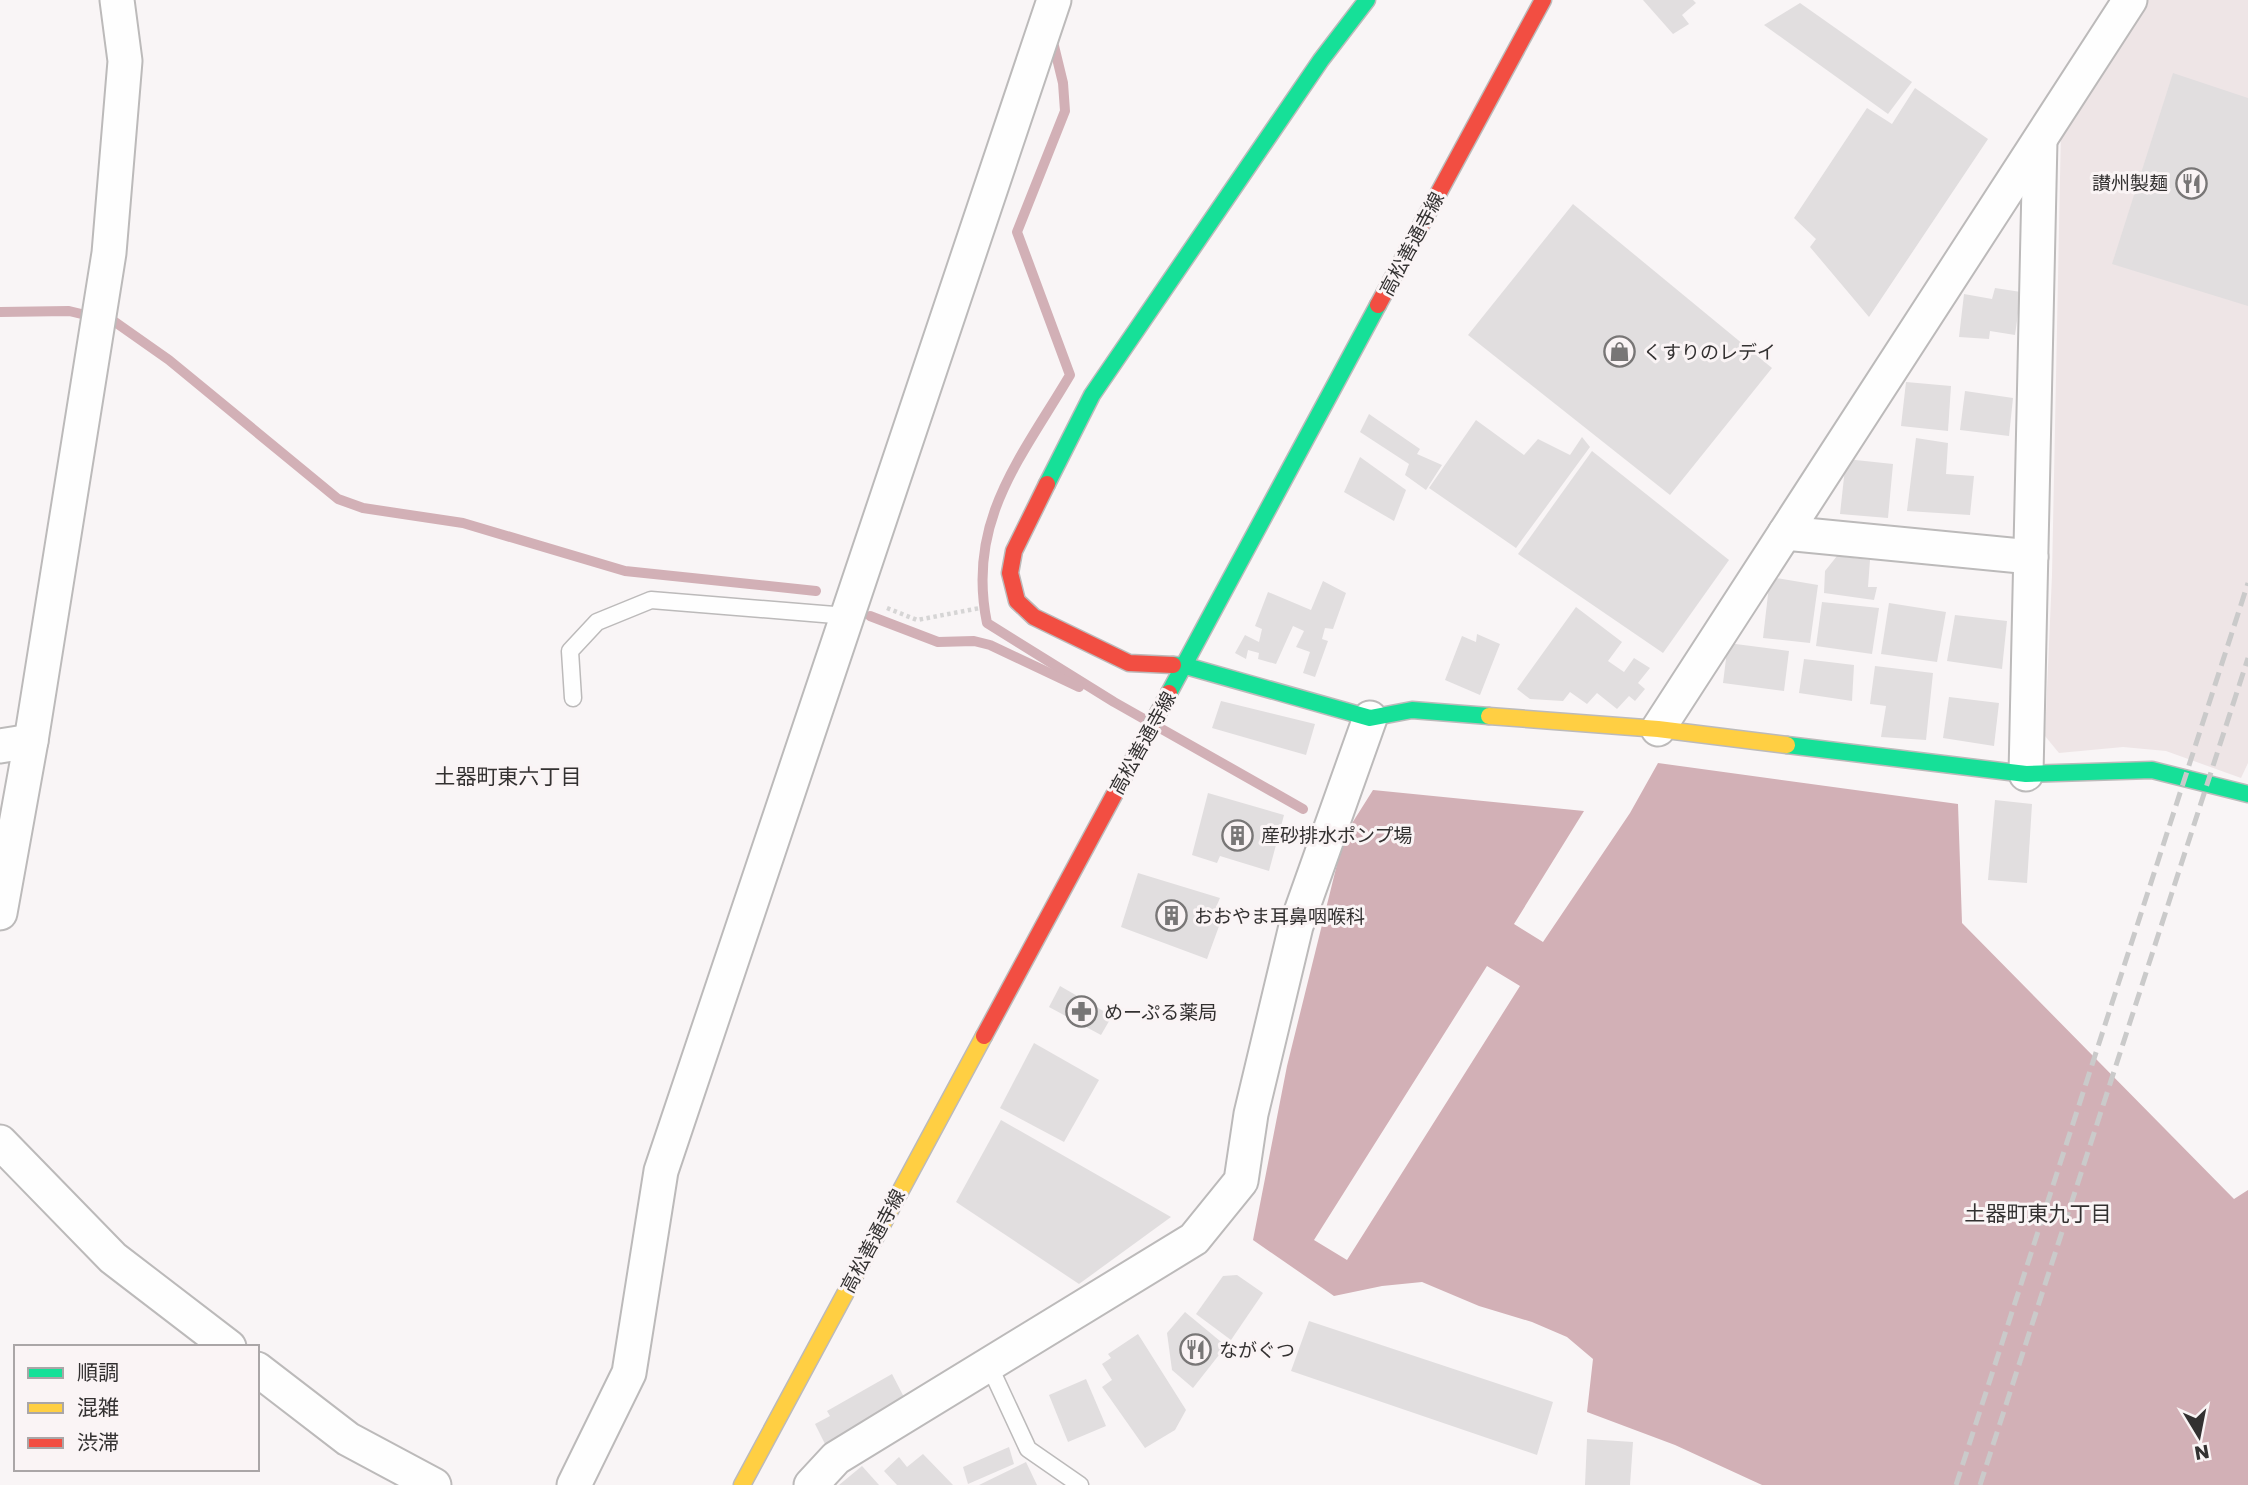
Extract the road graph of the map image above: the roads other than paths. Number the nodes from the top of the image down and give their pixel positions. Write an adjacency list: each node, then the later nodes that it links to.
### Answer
1 (117, 0): 14 (street)
2 (1054, 0): 9 (street)
3 (1367, 0): 10 (street)
4 (1543, 0): 10 (street, 高松善通寺線)
5 (2130, 0): 6 (street)
6 (2040, 139): 7 (street); 8 (street)
7 (1785, 533): 8 (street); 13 (street)
8 (2031, 557): 15 (street)
9 (851, 606): 11 (lane); 23 (street)
10 (1182, 673): 12 (street); 24 (street, 高松善通寺線)
11 (573, 698)
12 (1370, 718): 13 (street); 20 (street)
13 (1658, 729): 15 (street)
14 (16, 743): 17 (street)
15 (2026, 774): 16 (street)
16 (2248, 794)
17 (0, 913)
18 (0, 1142): 19 (street)
19 (226, 1345)
20 (989, 1365): 25 (street); 26 (lane)
21 (259, 1371): 22 (street)
22 (434, 1485)
23 (574, 1485)
24 (742, 1485)
25 (811, 1485)
26 (1080, 1485)

